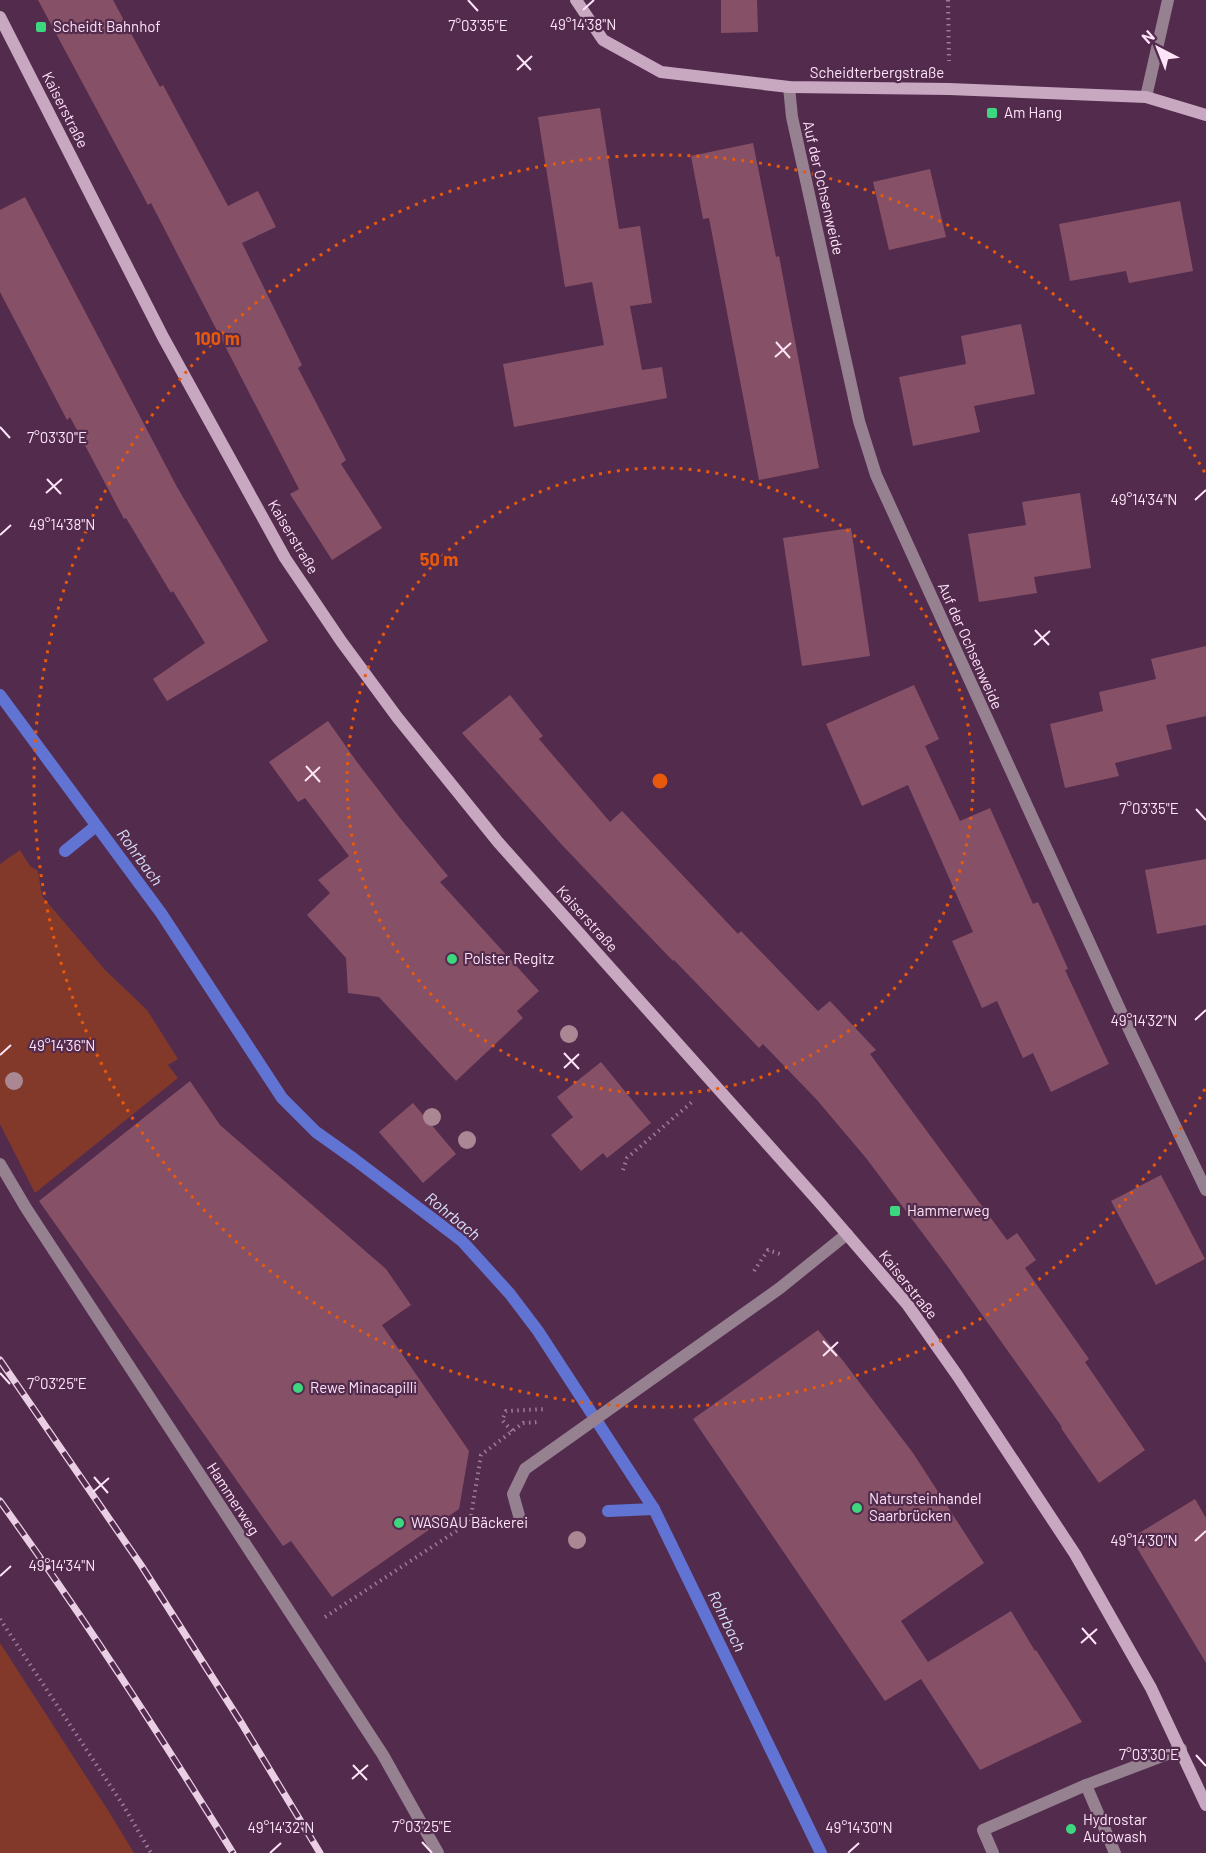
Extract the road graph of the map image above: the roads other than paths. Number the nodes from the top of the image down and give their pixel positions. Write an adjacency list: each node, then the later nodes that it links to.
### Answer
1 (576, 0): 4 (main road, Scheidterbergstraße)
2 (1168, 0): 5 (street)
3 (0, 16): 9 (main road, Kaiserstraße)
4 (789, 87): 5 (main road, Scheidterbergstraße); 8 (street, Auf der Ochsenweide)
5 (1146, 97): 6 (main road, Scheidterbergstraße)
6 (1206, 114)
7 (0, 1164): 14 (street, Hammerweg)
8 (1206, 1190)
9 (846, 1234): 10 (street); 11 (main road, Kaiserstraße)
10 (522, 1523)
11 (1181, 1749): 12 (street); 13 (main road, Kaiserstraße)
12 (1086, 1785): 15 (street); 16 (street)
13 (1206, 1805)
14 (438, 1853)
15 (993, 1853)
16 (1115, 1853)

